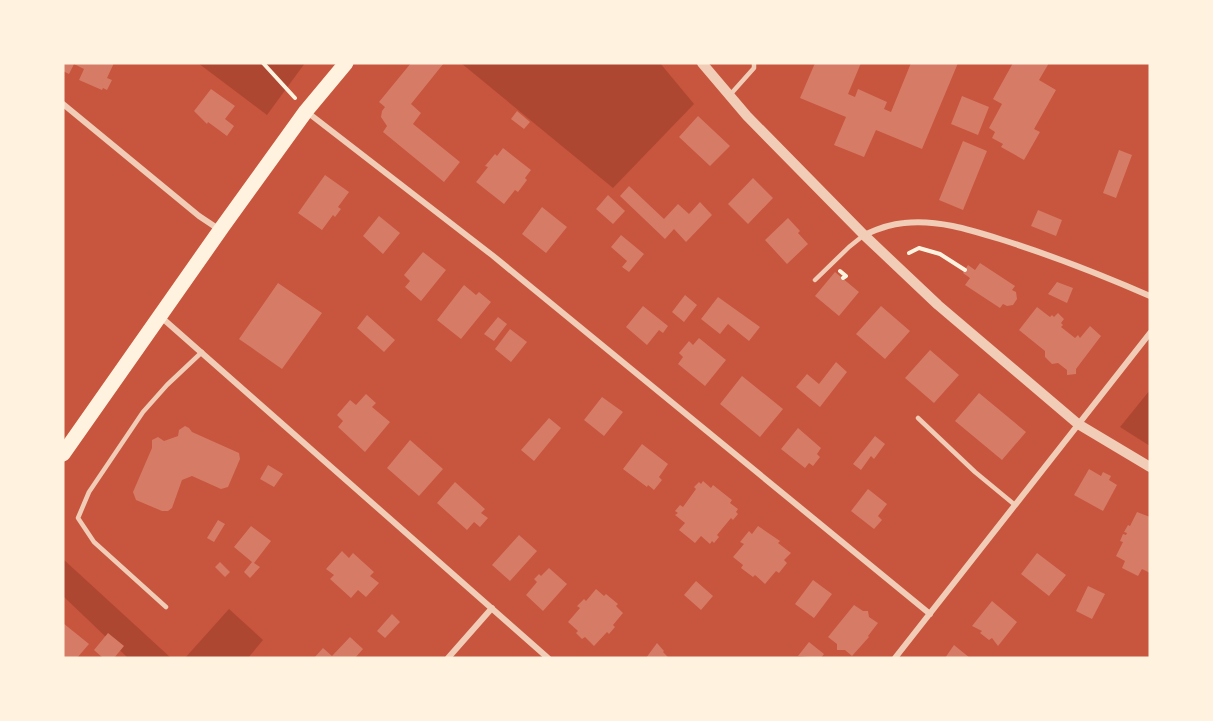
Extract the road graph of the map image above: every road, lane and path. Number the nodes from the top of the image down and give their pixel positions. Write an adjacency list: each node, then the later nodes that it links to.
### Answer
1 (263, 63): 5 (path)
2 (346, 63): 8 (main road)
3 (702, 63): 6 (street)
4 (754, 63): 6 (lane)
5 (291, 93)
6 (729, 96): 10 (street)
7 (63, 104): 9 (street)
8 (306, 111): 9 (main road); 25 (street)
9 (220, 231): 15 (main road)
10 (864, 235): 13 (lane); 14 (street); 19 (street)
11 (909, 253): 12 (path)
12 (965, 270)
13 (815, 280)
14 (1150, 296)
15 (160, 315): 17 (street); 20 (main road)
16 (1150, 333): 19 (street)
17 (202, 352): 23 (lane); 24 (street)
18 (918, 418): 22 (lane)
19 (1078, 424): 21 (street); 22 (street)
20 (63, 454)
21 (1150, 467)
22 (1014, 505): 25 (street)
23 (166, 607)
24 (492, 608): 26 (street); 27 (street)
25 (930, 614): 28 (street)
26 (448, 658)
27 (548, 658)
28 (895, 658)

